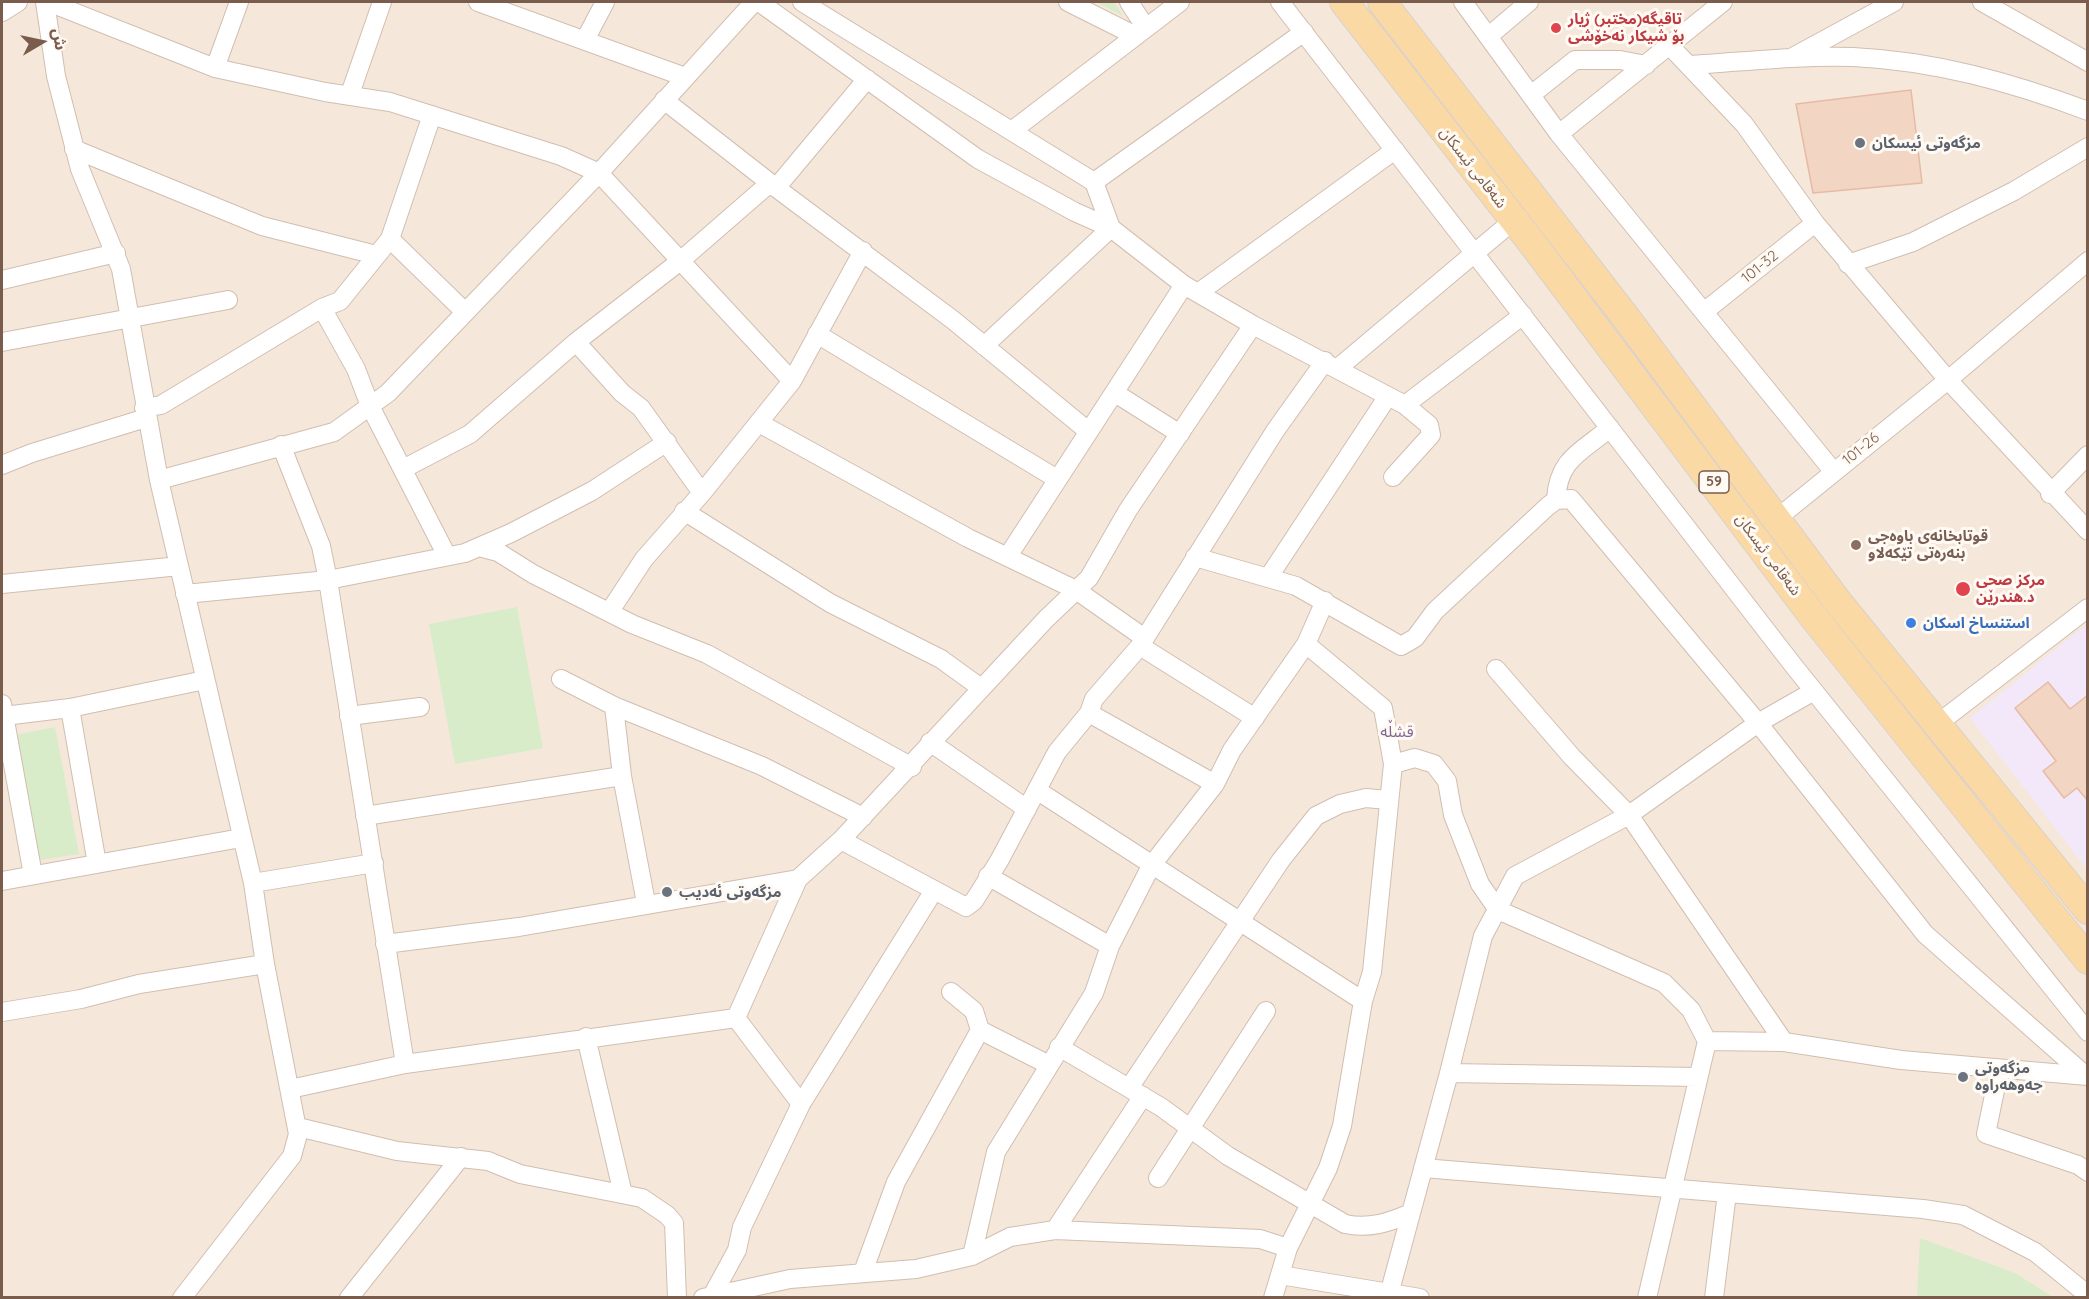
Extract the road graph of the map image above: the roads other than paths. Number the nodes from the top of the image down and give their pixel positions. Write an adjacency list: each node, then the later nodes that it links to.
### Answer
1 (18, 2): 21 (street)
2 (47, 2): 31 (street); 42 (street)
3 (239, 2): 31 (street)
4 (382, 2): 34 (street)
5 (478, 2): 25 (street)
6 (605, 2): 25 (street)
7 (754, 2): 32 (street)
8 (759, 2): 33 (street)
9 (802, 2): 39 (street)
10 (1068, 2): 22 (street)
11 (1129, 2): 22 (street)
12 (1180, 2): 22 (street)
13 (1280, 2): 23 (street)
14 (1344, 2): 47 (main road, شەقامی ئیسکان / 59)
15 (1382, 2): 96 (main road, شەقامی ئیسکان / 59)
16 (1463, 2): 24 (street)
17 (1529, 2): 24 (street)
18 (1723, 2): 26 (street)
19 (1894, 2): 27 (street)
20 (1982, 2): 28 (street)
21 (2, 12)
22 (1141, 32): 39 (street)
23 (1304, 32): 43 (street); 45 (street)
24 (1489, 36): 35 (street)
25 (585, 40): 32 (street)
26 (1670, 46): 29 (street); 30 (street)
27 (1789, 59): 30 (street); 37 (street)
28 (2088, 62)
29 (1646, 65): 35 (street); 40 (street)
30 (1689, 65): 48 (street)
31 (215, 68): 34 (street)
32 (685, 77): 36 (street)
33 (867, 79): 46 (street); 49 (street)
34 (350, 94): 38 (street)
35 (1532, 94): 40 (street)
36 (664, 100): 44 (street); 46 (street)
37 (2088, 111)
38 (432, 115): 44 (street); 50 (street)
39 (1013, 130): 45 (street)
40 (1559, 134): 62 (street)
41 (2088, 147): 57 (street)
42 (74, 148): 52 (street); 54 (street)
43 (1395, 150): 53 (street); 59 (street)
44 (599, 173): 56 (street); 63 (street)
45 (1094, 182): 49 (street)
46 (773, 185): 51 (street); 56 (street)
47 (1514, 220): 53 (street); 109 (main road, شەقامی ئیسکان / 59)
48 (1815, 223): 57 (street); 62 (street, 101-32)
49 (1111, 228): 59 (street); 70 (street)
50 (390, 239): 54 (street); 63 (street)
51 (863, 251): 67 (street); 70 (street)
52 (116, 253): 58 (street); 65 (street)
53 (1476, 254): 64 (street); 71 (street)
54 (376, 255): 61 (street)
55 (2088, 261): 72 (street, 101-26)
56 (680, 262): 69 (street); 73 (street)
57 (1848, 264): 72 (street)
58 (2, 280)
59 (1191, 289): 66 (street); 74 (street)
60 (228, 300): 65 (street)
61 (322, 308): 77 (street); 78 (street)
62 (1705, 311): 88 (street)
63 (465, 312): 77 (street)
64 (1522, 315): 76 (street); 80 (street)
65 (129, 319): 68 (street); 78 (street)
66 (1252, 325): 71 (street); 82 (street)
67 (817, 334): 73 (street); 90 (street)
68 (2, 342)
69 (576, 342): 83 (street); 87 (street)
70 (984, 346): 81 (street)
71 (1332, 365): 75 (street); 101 (street)
72 (1948, 380): 88 (street, 101-26); 93 (street)
73 (792, 381): 79 (street)
74 (1115, 393): 81 (street); 82 (street)
75 (1388, 396): 76 (street); 103 (street)
76 (1405, 405): 89 (street)
77 (370, 406): 84 (street); 87 (street)
78 (145, 413): 86 (street); 91 (street)
79 (759, 423): 92 (street); 100 (street)
80 (1610, 428): 94 (street); 119 (street)
81 (1088, 431): 90 (street)
82 (1180, 434): 107 (street)
83 (667, 442): 92 (street); 98 (street)
84 (281, 445): 91 (street); 104 (street)
85 (2088, 455): 93 (street)
86 (2, 465)
87 (403, 470): 99 (street)
88 (1833, 471): 96 (street, 101-26)
89 (1393, 477)
90 (1058, 479): 100 (street)
91 (159, 480): 102 (street)
92 (702, 493): 95 (street)
93 (2050, 494): 97 (street)
94 (1556, 500): 110 (street); 127 (street)
95 (684, 511): 112 (street); 118 (street)
96 (1775, 519): 105 (main road, شەقامی ئیسکان / 59)
97 (2088, 531)
98 (478, 547): 99 (street); 112 (street)
99 (447, 556): 104 (street)
100 (1008, 556): 107 (street)
101 (1195, 556): 103 (street); 113 (street)
102 (179, 566): 106 (street); 108 (street)
103 (1268, 578): 110 (street)
104 (328, 580): 108 (street); 125 (street)
105 (1822, 580): 109 (main road); 128 (main road, شەقامی ئیسکان / 59)
106 (2, 584)
107 (1076, 590): 113 (street); 118 (street)
108 (185, 594): 117 (street)
109 (1801, 600): 157 (main road, شەقامی ئیسکان / 59)
110 (1325, 601): 114 (street)
111 (2088, 608): 128 (street)
112 (609, 611): 131 (street)
113 (1142, 641): 124 (street); 126 (street)
114 (1306, 644): 126 (street); 130 (street)
115 (1496, 669): 137 (street)
116 (561, 679): 120 (street)
117 (205, 680): 122 (street); 140 (street)
118 (981, 688): 129 (street)
119 (1814, 691): 127 (street); 165 (street)
120 (614, 706): 132 (street); 139 (street)
121 (420, 707): 125 (street)
122 (70, 708): 123 (street); 143 (street)
123 (3, 710): 145 (street)
124 (1089, 713): 133 (street); 134 (street)
125 (349, 716): 138 (street)
126 (1255, 718): 133 (street)
127 (1758, 723): 137 (street); 174 (street)
128 (1936, 725): 152 (main road, شەقامی ئیسکان / 59)
129 (930, 742): 131 (street); 136 (street)
130 (1393, 764): 135 (street); 153 (street)
131 (912, 767): 139 (street)
132 (622, 776): 138 (street); 151 (street)
133 (1215, 784): 144 (street)
134 (1038, 791): 136 (street); 144 (street)
135 (1388, 800): 154 (street); 160 (street)
136 (1027, 809): 146 (street)
137 (1629, 814): 153 (street); 168 (street)
138 (365, 816): 142 (street)
139 (863, 817): 141 (street)
140 (241, 838): 143 (street); 149 (street)
141 (841, 840): 147 (street); 150 (street)
142 (374, 863): 149 (street); 155 (street)
143 (97, 864): 145 (street)
144 (1151, 866): 154 (street); 156 (street)
145 (33, 875): 148 (street)
146 (988, 876): 150 (street); 156 (street)
147 (798, 879): 151 (street); 163 (street)
148 (2, 881)
149 (253, 883): 158 (street)
150 (933, 892): 178 (street)
151 (646, 903): 155 (street)
152 (2087, 908)
153 (1497, 910): 167 (street); 173 (street)
154 (1241, 922): 160 (street); 177 (street)
155 (385, 944): 170 (street)
156 (1110, 946): 169 (street)
157 (2088, 960)
158 (265, 964): 162 (street); 176 (street)
159 (951, 992): 164 (street)
160 (1363, 1002): 188 (street)
161 (1266, 1011): 180 (street)
162 (2, 1012)
163 (736, 1018): 166 (street); 178 (street)
164 (980, 1030): 171 (street); 193 (street)
165 (2088, 1032)
166 (586, 1037): 170 (street); 187 (street)
167 (1707, 1041): 168 (street); 175 (street)
168 (1784, 1042): 172 (street)
169 (1059, 1047): 171 (street); 177 (street)
170 (405, 1064): 176 (street)
171 (1049, 1065): 192 (street)
172 (1999, 1071): 174 (street); 183 (street)
173 (1449, 1073): 175 (street); 182 (street)
174 (2087, 1076)
175 (1698, 1077): 185 (street)
176 (290, 1089): 179 (street)
177 (1136, 1092): 180 (street); 190 (street)
178 (801, 1104): 198 (street)
179 (298, 1126): 181 (street); 199 (street)
180 (1190, 1128): 184 (street); 188 (street)
181 (461, 1157): 187 (street); 200 (street)
182 (1423, 1168): 185 (street); 189 (street)
183 (2088, 1172)
184 (1158, 1178)
185 (1673, 1188): 186 (street); 204 (street)
186 (1727, 1192): 196 (street); 197 (street)
187 (623, 1194): 201 (street)
188 (1310, 1204): 189 (street); 191 (street)
189 (1411, 1213): 195 (street)
190 (1055, 1230): 191 (street); 192 (street)
191 (1288, 1248): 194 (street)
192 (972, 1256): 193 (street)
193 (863, 1272): 198 (street)
194 (1280, 1275): 195 (street); 202 (street)
195 (1389, 1294): 203 (street)
196 (2088, 1295)
197 (1719, 1296)
198 (708, 1297)
199 (182, 1298)
200 (349, 1298)
201 (677, 1298)
202 (1273, 1298)
203 (1420, 1298)
204 (1647, 1298)

